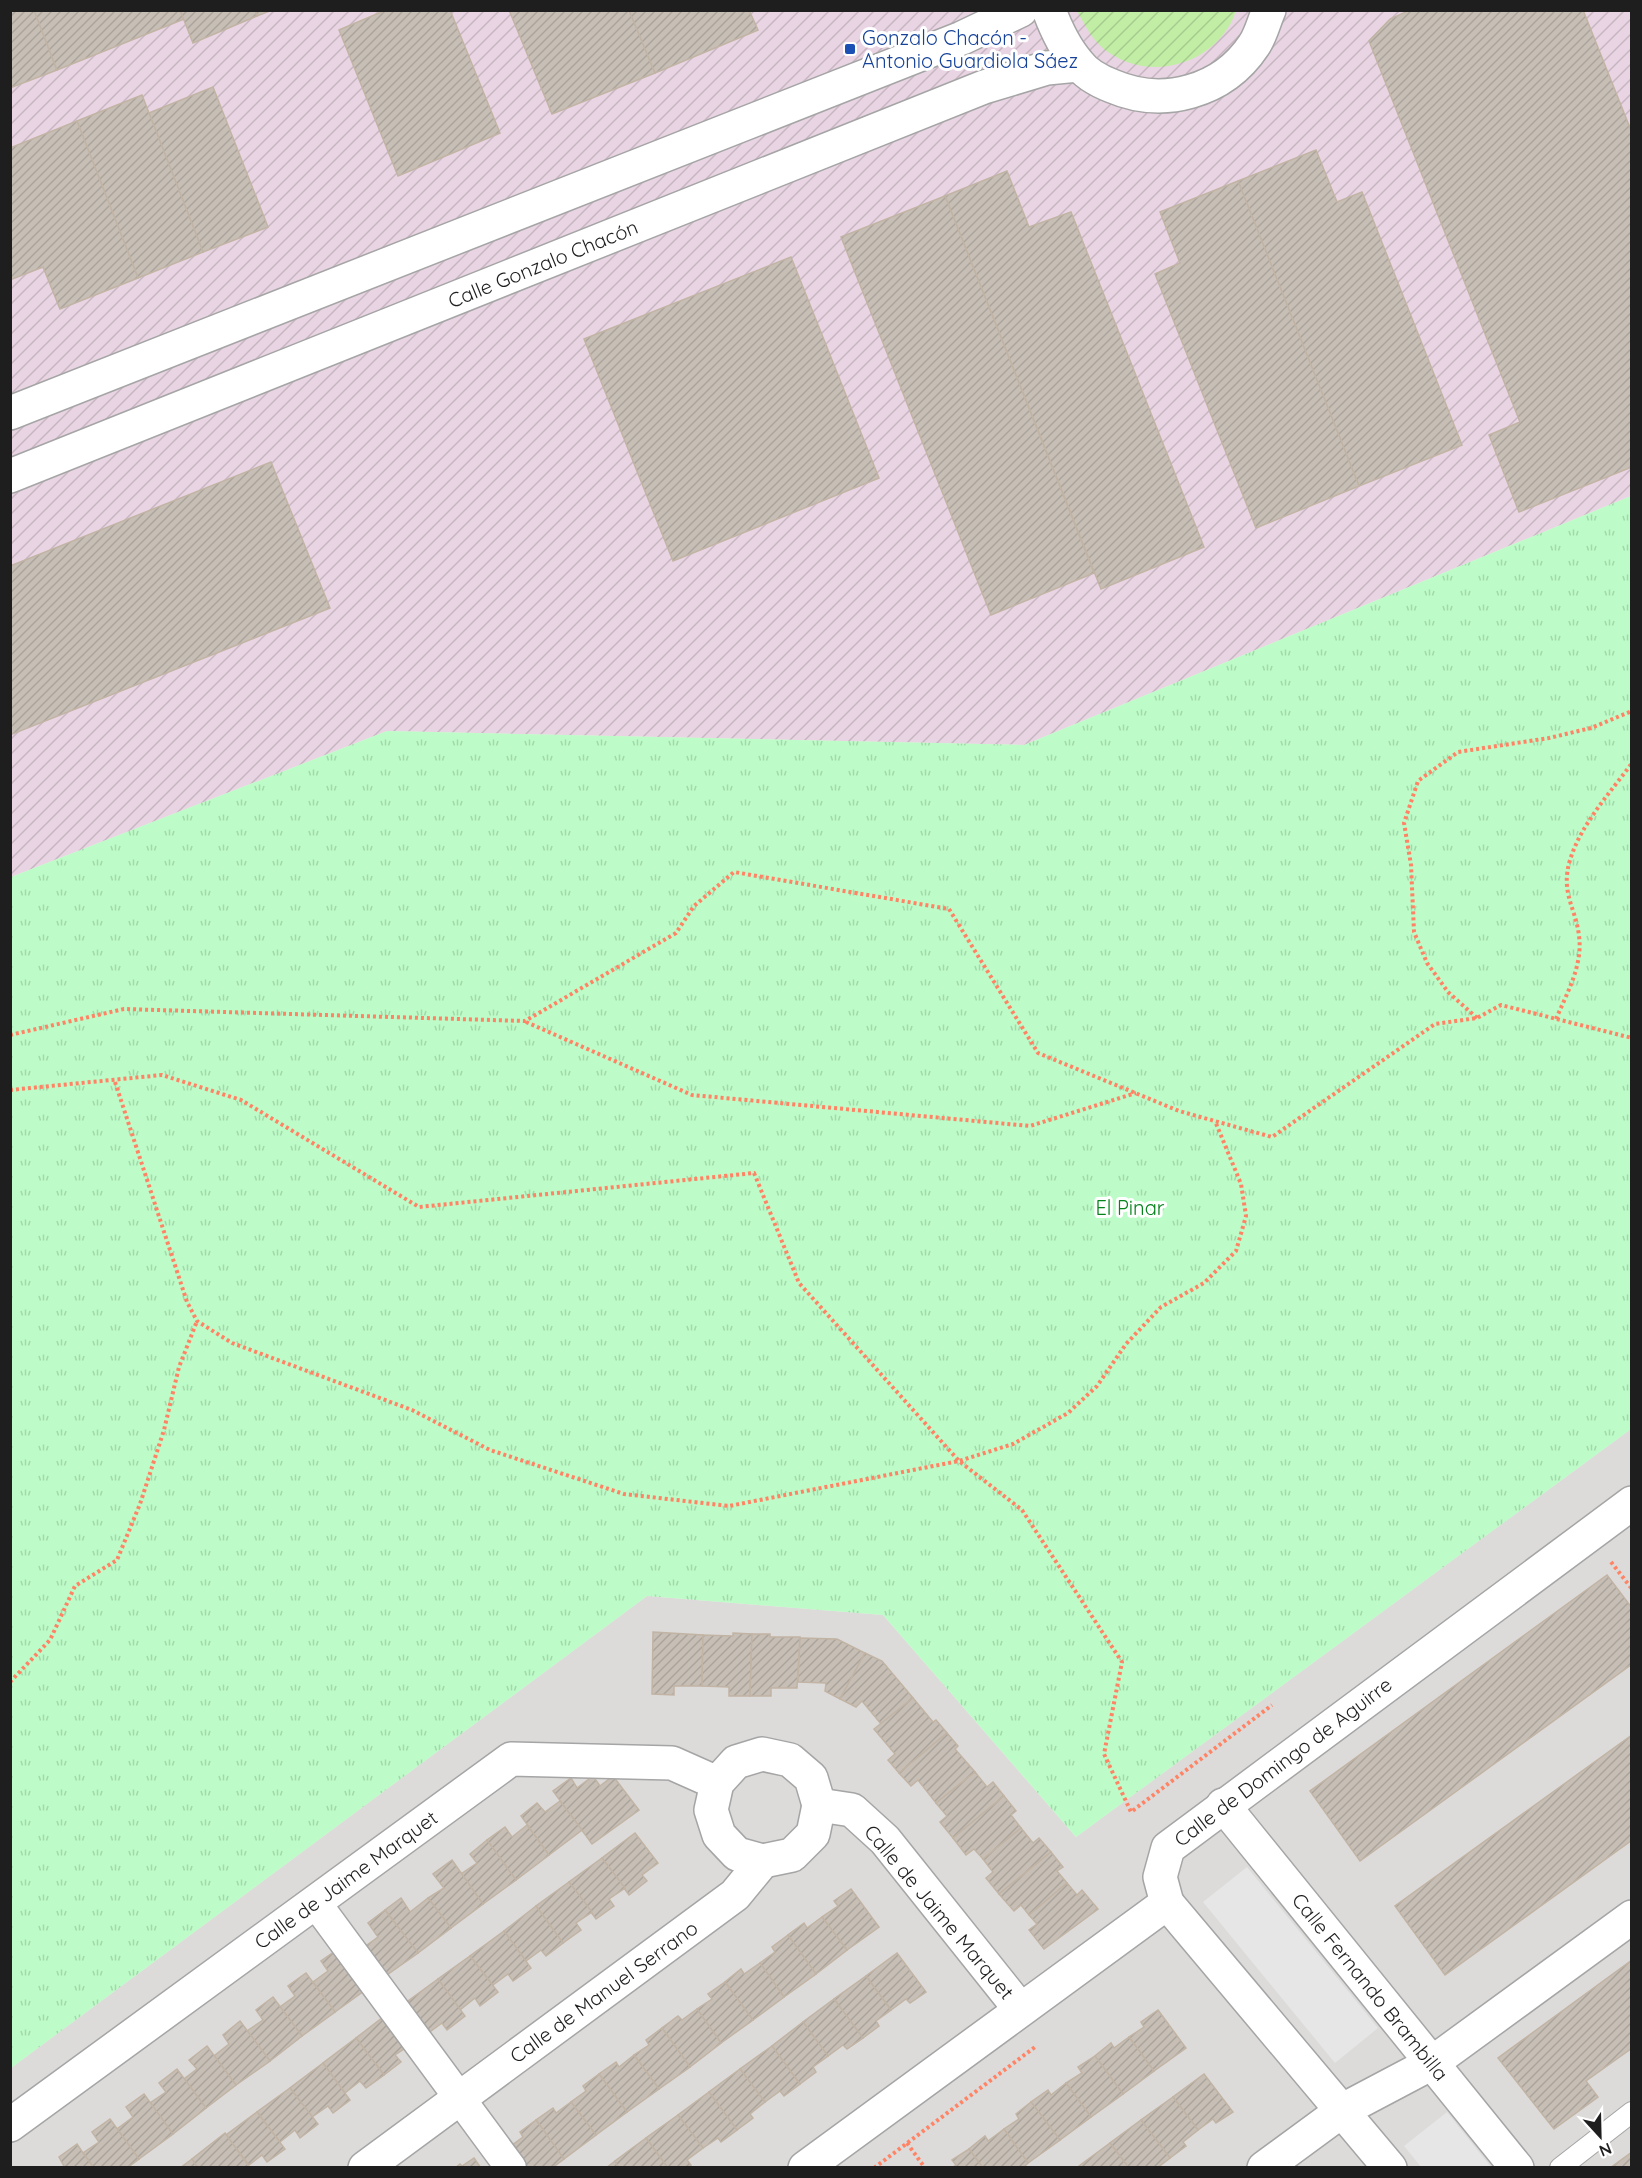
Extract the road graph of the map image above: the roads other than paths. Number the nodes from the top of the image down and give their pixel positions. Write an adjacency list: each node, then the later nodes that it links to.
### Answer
1 (1021, 10): 5 (street)
2 (1049, 10): 4 (street)
3 (1269, 10): 4 (street)
4 (1078, 65): 6 (street, Calle Gonzalo Chacón)
5 (10, 413)
6 (10, 477)
7 (1632, 1503): 10 (street, Calle de Domingo de Aguirre)
8 (717, 1783): 9 (street); 11 (street); 12 (street, Calle de Jaime Marquet)
9 (819, 1804): 11 (street); 15 (street, Calle de Jaime Marquet)
10 (1223, 1805): 13 (street, Calle de Domingo de Aguirre); 16 (street, Calle Fernando Brambilla)
11 (763, 1861): 17 (street, Calle de Manuel Serrano)
12 (315, 1902): 17 (street); 20 (street, Calle de Jaime Marquet)
13 (1167, 1903): 15 (street); 18 (street)
14 (1632, 1917): 16 (street)
15 (1020, 2009): 23 (street)
16 (1432, 2063): 18 (street); 26 (street, Calle Fernando Brambilla)
17 (459, 2098): 21 (street, Calle de Manuel Serrano); 22 (street)
18 (1343, 2110): 24 (street); 25 (street)
19 (1632, 2112): 27 (lane)
20 (10, 2125)
21 (365, 2168)
22 (511, 2168)
23 (805, 2168)
24 (1264, 2168)
25 (1390, 2168)
26 (1517, 2168)
27 (1560, 2168)

